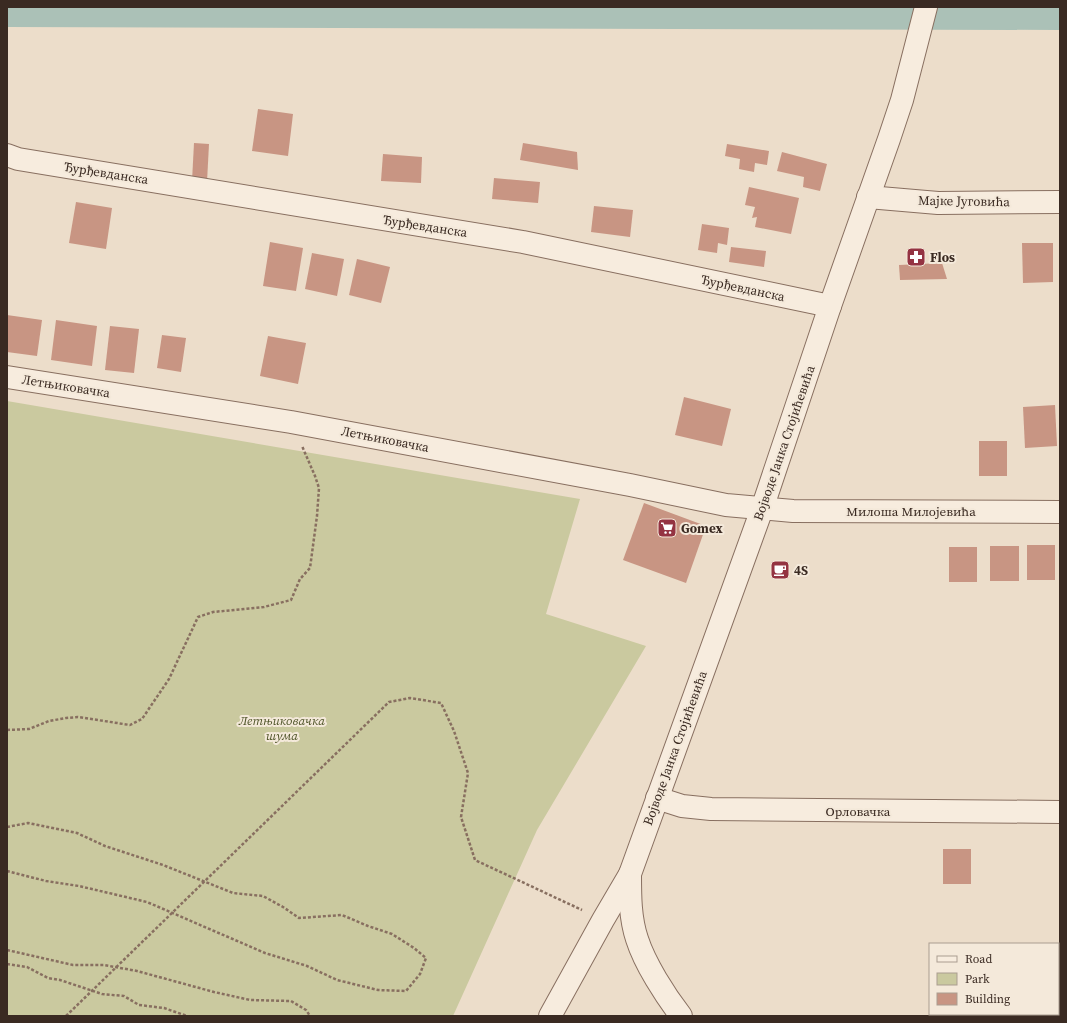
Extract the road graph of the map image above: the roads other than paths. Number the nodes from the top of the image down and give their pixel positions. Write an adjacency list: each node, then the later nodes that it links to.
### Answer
1 (926, 7): 3 (street, Војводе Јанка Стојићевића)
2 (12, 157): 5 (street, Ђурђевданска)
3 (868, 197): 4 (street, Мајке Југовића); 5 (street, Војводе Јанка Стојићевића)
4 (1060, 202)
5 (830, 306): 7 (street, Војводе Јанка Стојићевића)
6 (7, 376): 7 (street, Летњиковачка)
7 (762, 509): 8 (street, Милоша Милојевића); 9 (street, Војводе Јанка Стојићевића)
8 (1060, 512)
9 (657, 798): 10 (street, Орловачка); 11 (street, Војводе Јанка Стојићевића)
10 (1060, 812)
11 (630, 874): 12 (street, Војводе Јанка Стојићевића); 13 (street, Војводе Јанка Стојићевића)
12 (550, 1016)
13 (681, 1016)

